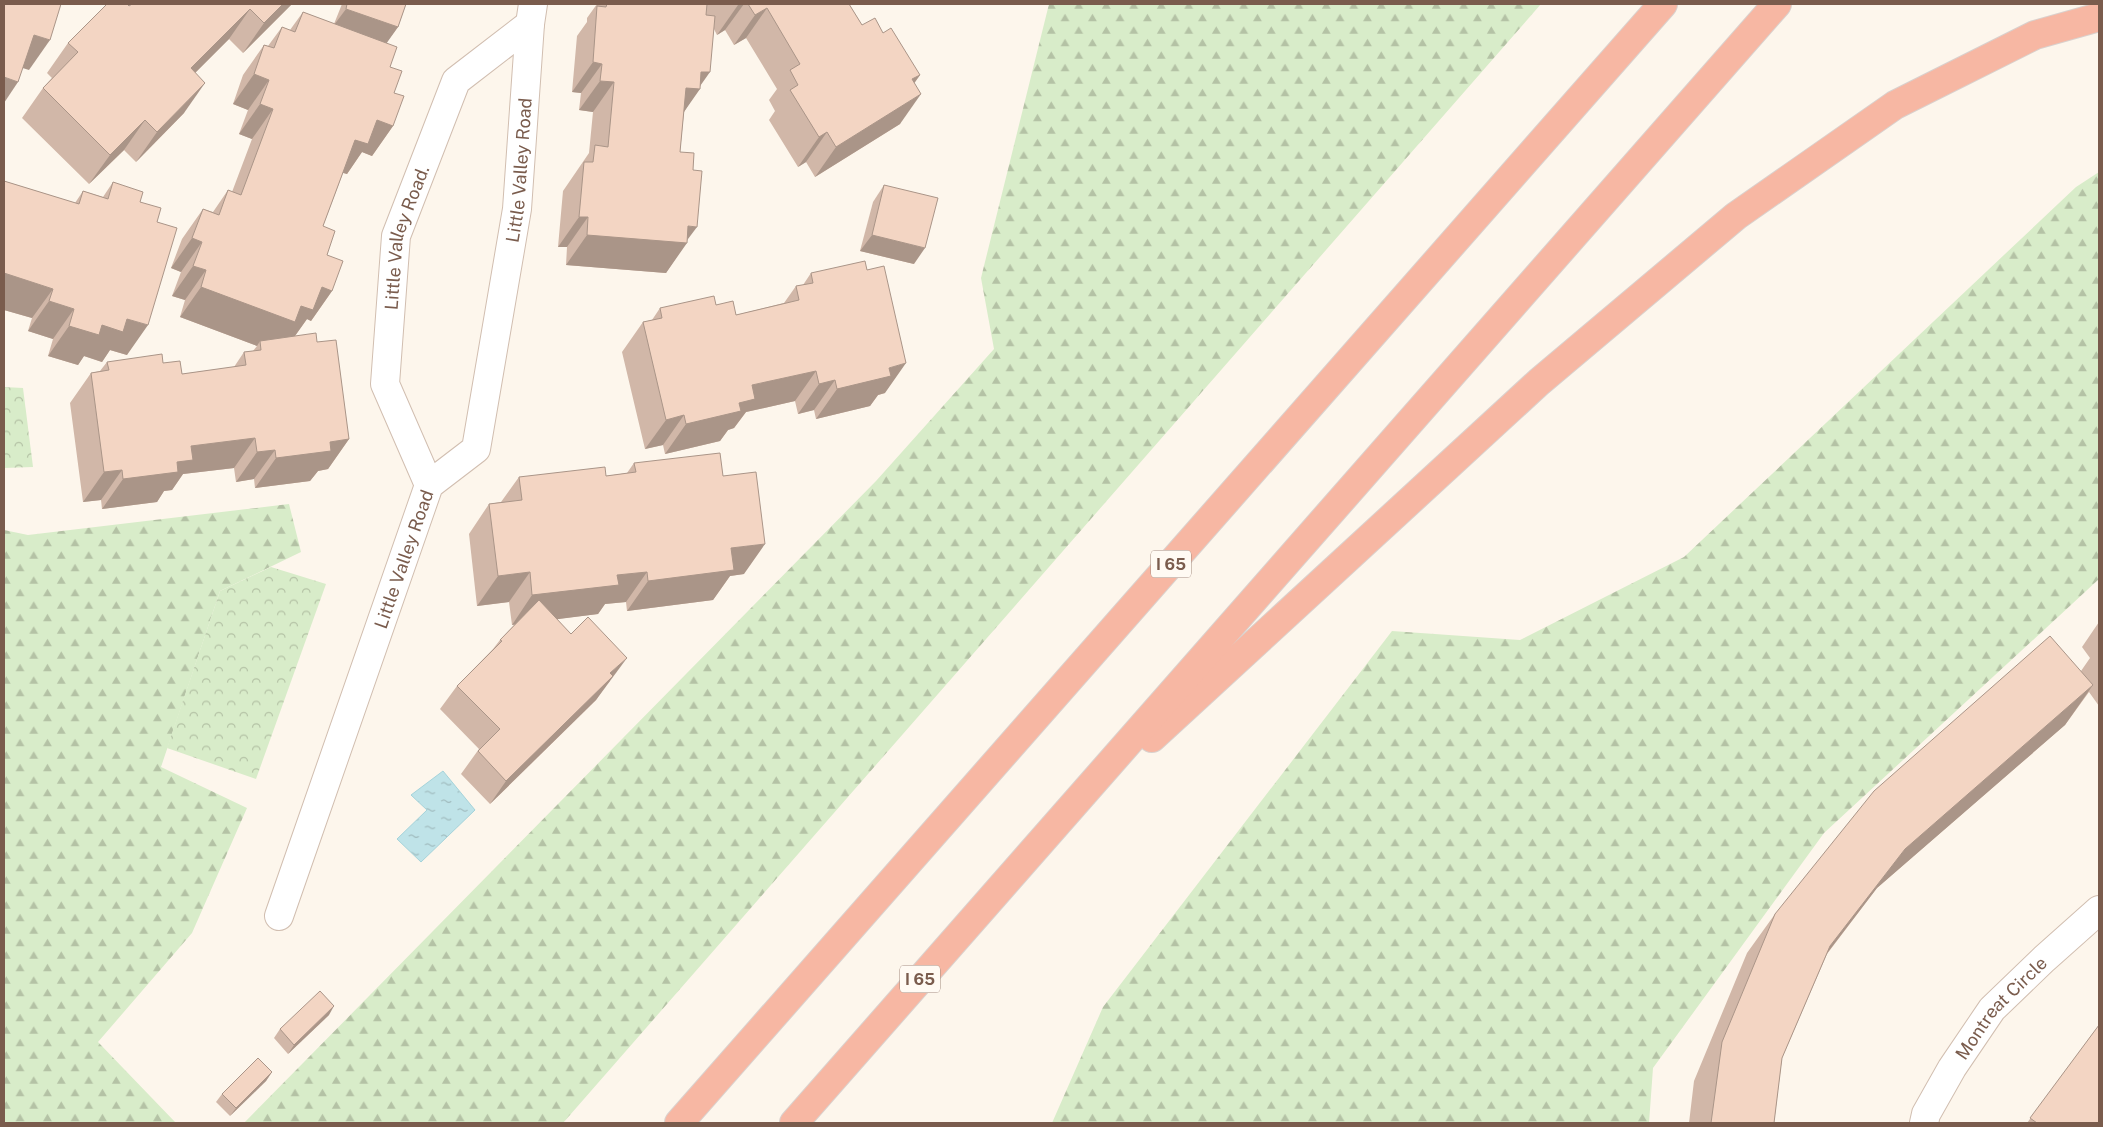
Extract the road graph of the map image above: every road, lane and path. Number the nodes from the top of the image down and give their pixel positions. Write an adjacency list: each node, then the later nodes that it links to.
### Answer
1 (1663, 4): 9 (highway, I 65)
2 (1776, 4): 6 (highway, I 65)
3 (531, 14): 5 (street, Little Valley Road); 5 (street, Little Valley Road.)
4 (2099, 17): 6 (highway)
5 (429, 485): 8 (street, Little Valley Road)
6 (1046, 836): 10 (highway, I 65)
7 (2099, 910): 11 (street, Montreat Circle)
8 (279, 916)
9 (679, 1123)
10 (794, 1123)
11 (1924, 1123)

